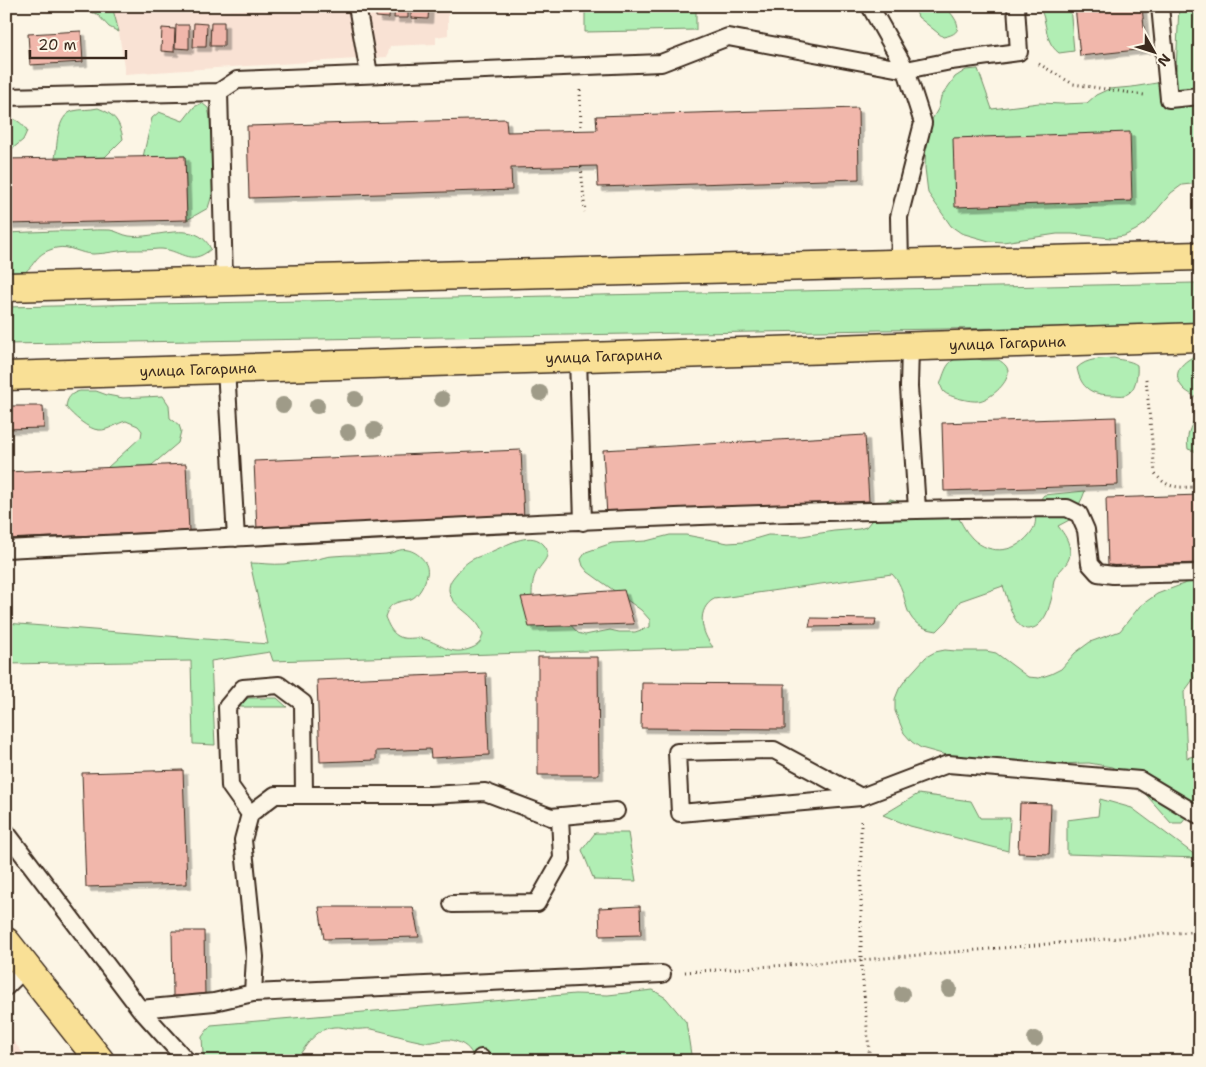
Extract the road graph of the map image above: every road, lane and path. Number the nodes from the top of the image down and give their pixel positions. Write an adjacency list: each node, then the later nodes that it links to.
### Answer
1 (357, 6): 8 (lane)
2 (870, 6): 7 (lane)
3 (1016, 6): 5 (lane)
4 (1160, 6): 12 (lane)
5 (1019, 52): 7 (lane); 12 (path)
6 (580, 66): 7 (lane); 8 (lane); 13 (path)
7 (906, 70): 17 (lane)
8 (369, 74): 9 (lane)
9 (219, 92): 11 (lane); 18 (lane)
10 (1200, 96): 12 (lane)
11 (6, 97)
12 (1169, 99)
13 (580, 130)
14 (581, 167): 15 (path)
15 (585, 212)
16 (1200, 256): 17 (main road)
17 (900, 263): 18 (main road)
18 (224, 281): 19 (main road)
19 (6, 287)
20 (1200, 337): 21 (main road, улица Гагарина)
21 (910, 347): 22 (main road, улица Гагарина); 27 (lane)
22 (578, 358): 23 (main road, улица Гагарина); 28 (lane)
23 (226, 369): 24 (main road, улица Гагарина); 29 (lane)
24 (6, 376)
25 (1146, 379): 26 (path)
26 (1200, 487)
27 (917, 509): 28 (lane); 31 (lane)
28 (583, 522): 29 (lane)
29 (236, 538): 30 (lane)
30 (6, 549)
31 (1200, 573)
32 (304, 795): 35 (lane); 35 (lane); 37 (lane)
33 (861, 797): 33 (lane); 36 (lane); 42 (path)
34 (616, 811): 37 (lane)
35 (250, 814): 46 (lane)
36 (1200, 816)
37 (560, 817): 39 (lane)
38 (6, 832): 47 (lane)
39 (452, 904)
40 (1200, 931): 42 (path)
41 (6, 942): 43 (main road)
42 (861, 960): 44 (path); 50 (path)
43 (27, 966): 45 (lane); 48 (main road)
44 (662, 974): 46 (lane)
45 (6, 987)
46 (253, 993): 47 (lane)
47 (140, 1009): 49 (lane)
48 (100, 1061)
49 (187, 1061)
50 (870, 1061)

